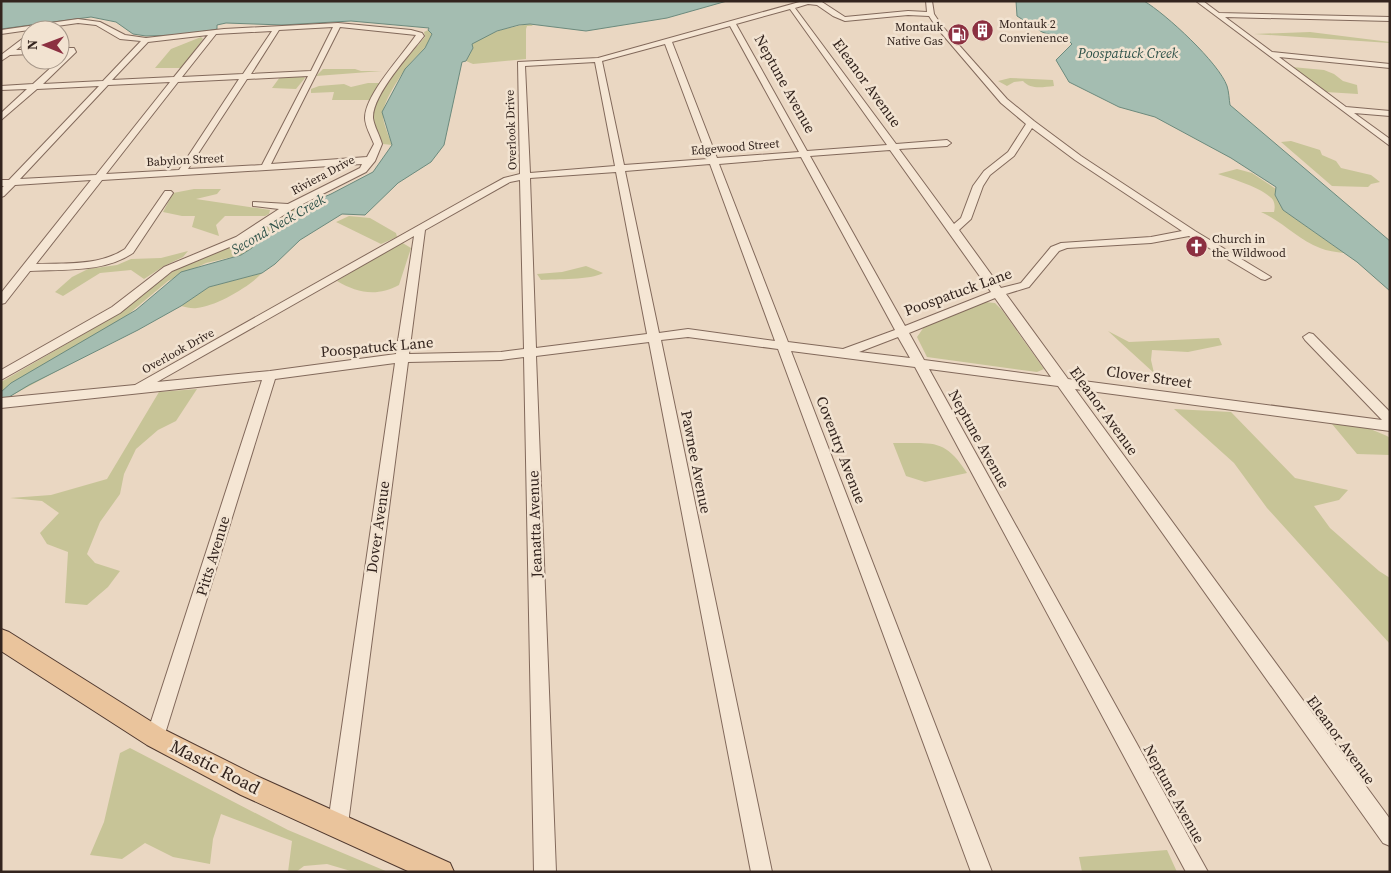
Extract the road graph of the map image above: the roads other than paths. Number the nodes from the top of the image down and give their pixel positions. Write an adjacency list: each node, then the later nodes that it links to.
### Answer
1 (929, 1): 4 (street)
2 (1199, 1): 5 (street)
3 (791, 6): 4 (street, Overlook Drive); 8 (street, Overlook Drive); 36 (street, Eleanor Avenue)
4 (931, 14): 33 (street)
5 (1217, 14): 6 (street); 19 (street)
6 (1390, 19)
7 (70, 21): 14 (street, Riviera Drive)
8 (732, 22): 15 (street, Overlook Drive); 37 (street, Neptune Avenue)
9 (338, 26): 10 (street, Riviera Drive); 24 (street); 38 (street, Riviera Drive)
10 (277, 28): 13 (street, Riviera Drive); 25 (street)
11 (20, 30): 12 (street, Riviera Drive)
12 (1, 32)
13 (213, 33): 14 (street, Riviera Drive); 26 (street)
14 (146, 40): 27 (street)
15 (668, 41): 21 (street, Overlook Drive); 39 (street, Coventry Avenue)
16 (20, 44): 18 (street)
17 (20, 52): 18 (street)
18 (9, 53): 20 (street)
19 (1270, 54): 22 (street); 30 (street)
20 (1, 59)
21 (598, 60): 41 (street, Pawnee Avenue); 43 (street, Overlook Drive)
22 (1390, 66)
23 (53, 70): 28 (street)
24 (314, 73): 25 (street); 40 (street)
25 (244, 76): 26 (street); 42 (street)
26 (177, 79): 27 (street); 44 (street)
27 (106, 83): 28 (street); 45 (street)
28 (35, 87): 29 (street); 32 (street)
29 (1, 88)
30 (1345, 109): 31 (street); 35 (street)
31 (1390, 114)
32 (1, 118)
33 (1031, 123): 52 (street); 53 (street)
34 (947, 142): 36 (street, Edgewood Street)
35 (1390, 143)
36 (893, 147): 37 (street, Edgewood Street); 52 (street, Eleanor Avenue)
37 (804, 153): 39 (street, Edgewood Street); 58 (street, Neptune Avenue)
38 (370, 161): 40 (street, Babylon Street); 50 (street, Riviera Drive)
39 (714, 161): 41 (street, Edgewood Street); 61 (street, Coventry Avenue)
40 (266, 167): 42 (street, Babylon Street)
41 (620, 169): 43 (street, Edgewood Street); 59 (street, Pawnee Avenue)
42 (182, 173): 44 (street, Babylon Street)
43 (525, 176): 51 (street, Overlook Drive); 63 (street, Jeanatta Avenue)
44 (99, 177): 45 (street, Babylon Street); 54 (street)
45 (12, 183): 46 (street, Babylon Street); 48 (street)
46 (1, 184)
47 (168, 193): 54 (street)
48 (1, 194)
49 (256, 204): 50 (street)
50 (290, 207): 67 (street, Riviera Drive)
51 (420, 228): 64 (street, Dover Avenue); 69 (street, Overlook Drive)
52 (953, 230): 56 (street, Eleanor Avenue)
53 (1191, 233): 55 (street); 56 (street, Poospatuck Lane)
54 (28, 268): 57 (street)
55 (1265, 277)
56 (999, 294): 58 (street, Poospatuck Lane); 68 (street, Eleanor Avenue)
57 (1, 301)
58 (902, 330): 62 (street, Poospatuck Lane); 65 (street, Neptune Avenue)
59 (654, 336): 61 (street, Poospatuck Lane); 63 (street, Poospatuck Lane); 79 (street, Pawnee Avenue)
60 (1309, 337): 71 (street)
61 (785, 346): 62 (street, Clover Street); 80 (street, Coventry Avenue)
62 (842, 352): 65 (street, Clover Street)
63 (530, 353): 64 (street, Poospatuck Lane); 78 (street, Jeanatta Avenue)
64 (402, 358): 66 (street, Poospatuck Lane); 75 (street, Dover Avenue)
65 (920, 365): 68 (street, Clover Street); 81 (street, Neptune Avenue)
66 (270, 375): 69 (street, Poospatuck Lane); 74 (street, Pitts Avenue)
67 (1, 376)
68 (1062, 382): 72 (street, Clover Street); 76 (street, Eleanor Avenue)
69 (136, 388): 70 (street, Poospatuck Lane)
70 (1, 403)
71 (1390, 420)
72 (1390, 426)
73 (1, 639): 74 (main road, Mastic Road)
74 (156, 738): 75 (main road, Mastic Road)
75 (340, 826): 77 (main road, Mastic Road)
76 (1390, 836)
77 (441, 872)
78 (545, 872)
79 (762, 872)
80 (982, 872)
81 (1198, 872)

